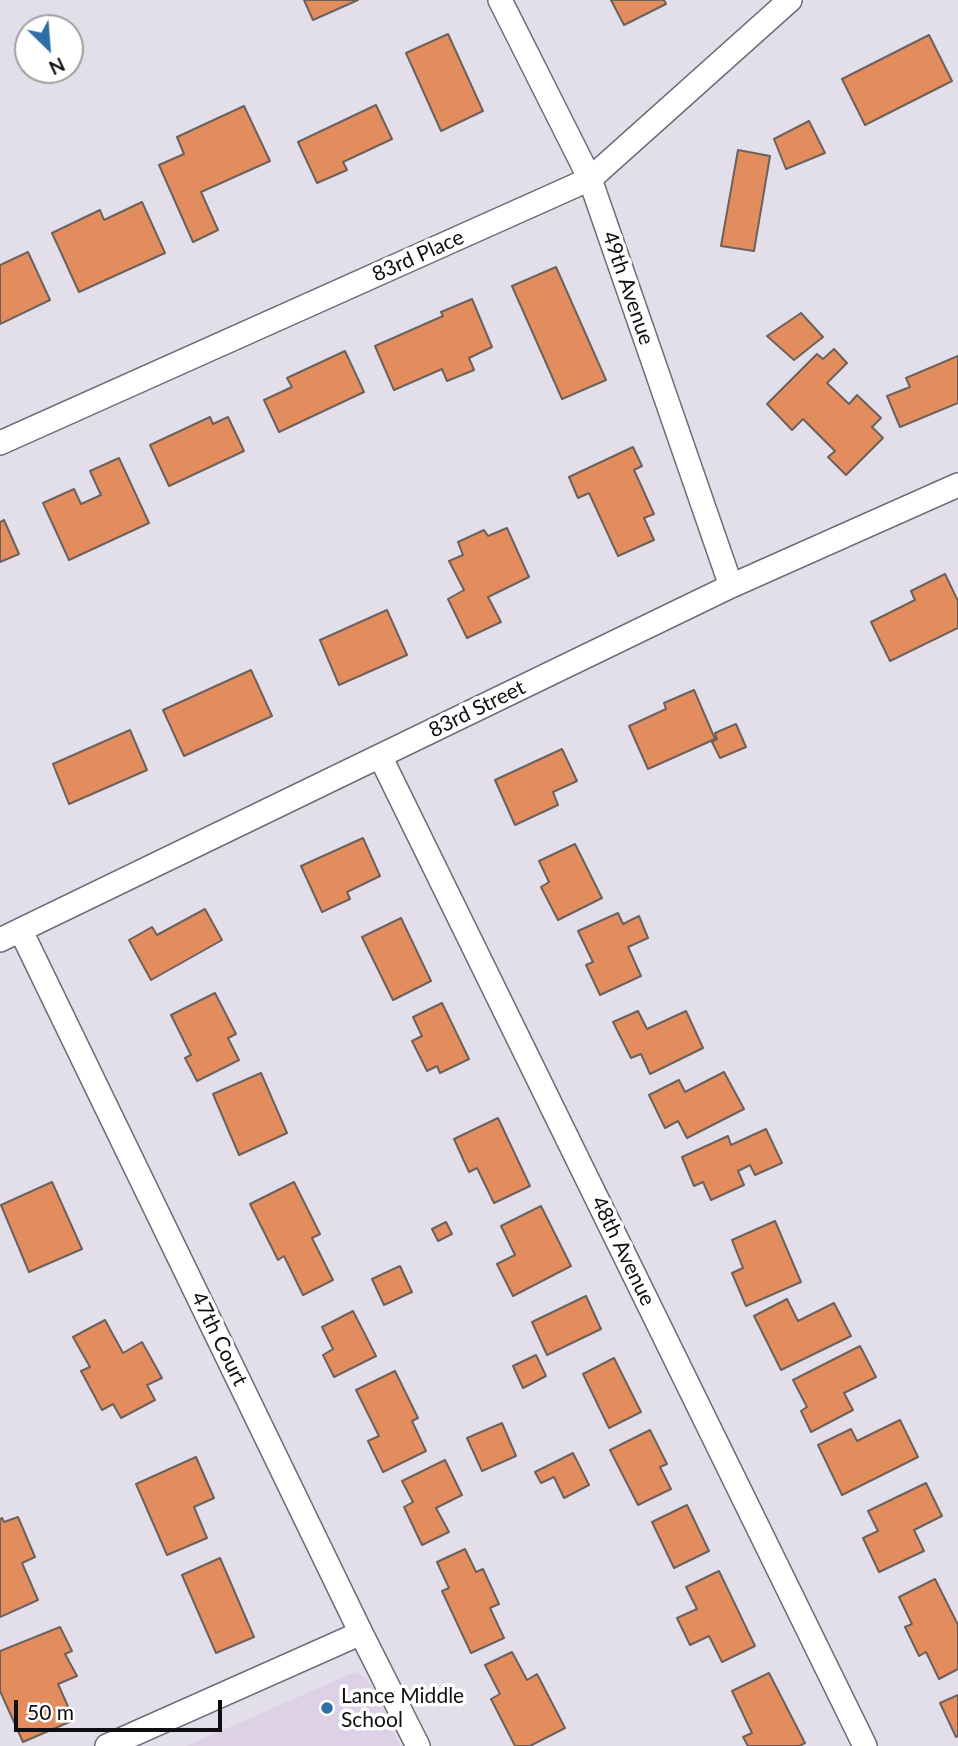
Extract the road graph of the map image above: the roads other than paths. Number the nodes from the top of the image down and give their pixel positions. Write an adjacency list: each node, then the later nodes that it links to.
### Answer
1 (500, 0): 3 (street, 49th Avenue)
2 (790, 0): 3 (street, 83rd Place)
3 (590, 178): 4 (street, 83rd Place); 6 (street, 49th Avenue)
4 (0, 443)
5 (958, 485): 6 (street, 83rd Street)
6 (731, 586): 7 (street, 83rd Street)
7 (380, 756): 8 (street, 83rd Street); 13 (street, 48th Avenue)
8 (21, 931): 9 (street, 83rd Street); 10 (street, 47th Court)
9 (0, 940)
10 (361, 1633): 11 (street); 12 (street, 47th Court)
11 (107, 1746)
12 (418, 1746)
13 (865, 1746)

